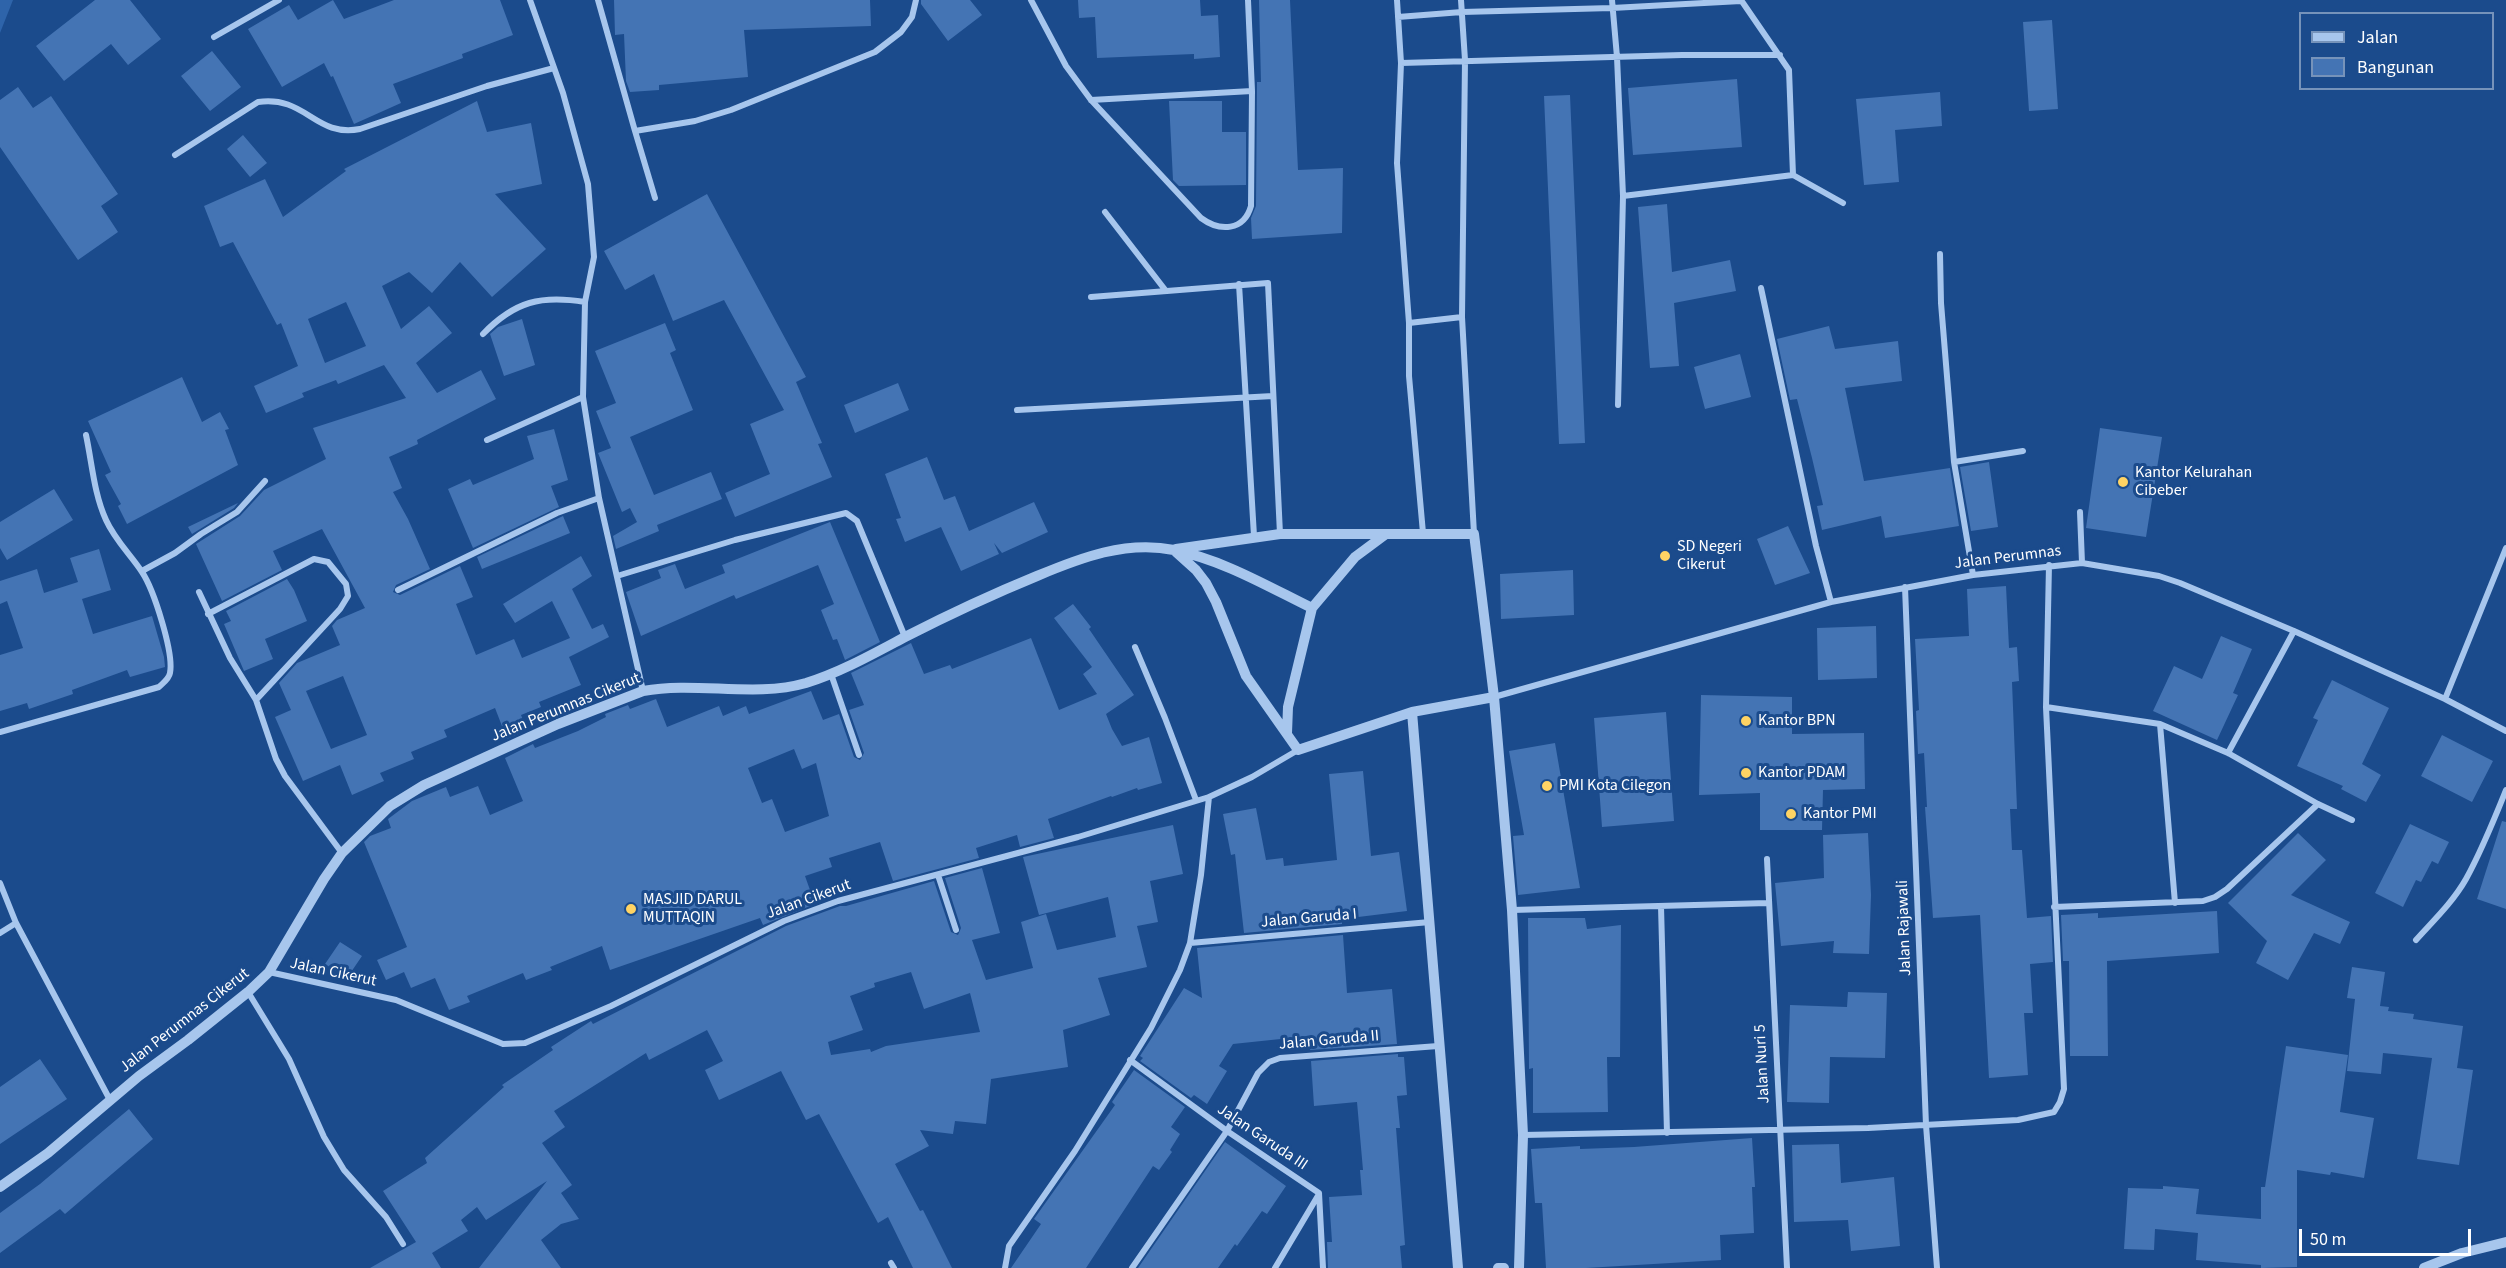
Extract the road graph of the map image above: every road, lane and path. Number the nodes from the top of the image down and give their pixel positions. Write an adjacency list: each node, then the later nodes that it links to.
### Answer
1 (279, 0): 14 (street)
2 (530, 0): 19 (street)
3 (598, 0): 22 (street)
4 (916, 0): 22 (street)
5 (1248, 0): 20 (street)
6 (1397, 0): 13 (street)
7 (1461, 0): 12 (street)
8 (1611, 0): 11 (street)
9 (1741, 0): 11 (street); 15 (street)
10 (1032, 1): 21 (street)
11 (1612, 8): 12 (street); 16 (street)
12 (1462, 12): 13 (street); 17 (street)
13 (1398, 17): 18 (street)
14 (214, 37)
15 (1780, 55): 16 (street); 24 (street)
16 (1617, 57): 17 (street); 25 (street)
17 (1465, 60): 18 (street); 35 (street)
18 (1401, 63): 36 (street)
19 (554, 68): 23 (street); 34 (street)
20 (1252, 92): 21 (street); 21 (street)
21 (1090, 100)
22 (635, 131): 26 (street)
23 (175, 155)
24 (1792, 175): 25 (street); 27 (street)
25 (1623, 196): 41 (street)
26 (655, 198)
27 (1843, 203)
28 (1105, 212): 32 (street)
29 (1940, 254): 46 (street)
30 (1239, 284): 32 (street); 38 (street); 40 (street)
31 (1761, 288): 65 (street)
32 (1166, 291): 33 (street)
33 (1091, 297)
34 (585, 302): 37 (street); 39 (street)
35 (1462, 317): 36 (street); 53 (street)
36 (1408, 323): 50 (street)
37 (483, 334)
38 (1274, 396): 40 (street); 51 (street)
39 (583, 397): 44 (street); 48 (street)
40 (1247, 398): 42 (street); 54 (street)
41 (1618, 405)
42 (1017, 410)
43 (86, 435): 59 (street)
44 (487, 440)
45 (2023, 451): 46 (street)
46 (1954, 462): 60 (street)
47 (265, 481): 59 (street)
48 (599, 498): 61 (street); 63 (street)
49 (2080, 512): 57 (street)
50 (1423, 533): 52 (street); 53 (street)
51 (1280, 534): 52 (street); 54 (street)
52 (1386, 534): 66 (street)
53 (1474, 534): 73 (street)
54 (1254, 536): 56 (street)
55 (2506, 548): 74 (street)
56 (1173, 549): 66 (street, Jalan Perumnas Cikerut); 69 (street, Jalan Perumnas Cikerut); 81 (street)
57 (2082, 563): 58 (street, Jalan Perumnas); 68 (street, Jalan Perumnas)
58 (2049, 565): 60 (street, Jalan Perumnas); 76 (street)
59 (142, 571): 80 (street)
60 (1973, 575): 62 (street, Jalan Perumnas)
61 (617, 576): 69 (street); 72 (street)
62 (1905, 587): 65 (street, Jalan Perumnas); 110 (street, Jalan Rajawali)
63 (398, 590)
64 (198, 592): 67 (street)
65 (1831, 602): 73 (street, Jalan Perumnas)
66 (1312, 608): 81 (street)
67 (208, 614): 75 (street); 75 (street)
68 (2294, 631): 74 (street, Jalan Perumnas); 83 (street)
69 (905, 637): 71 (street, Jalan Perumnas Cikerut)
70 (1135, 647): 87 (street)
71 (831, 674): 72 (street, Jalan Perumnas Cikerut); 84 (street)
72 (643, 691): 90 (street, Jalan Perumnas Cikerut)
73 (1494, 697): 77 (street); 98 (street)
74 (2445, 699): 79 (street, Jalan Perumnas)
75 (256, 700): 90 (street)
76 (2046, 707): 78 (street); 97 (street)
77 (1412, 712): 82 (street); 99 (street)
78 (2160, 724): 83 (street); 95 (street)
79 (2506, 731)
80 (3, 732)
81 (1287, 733): 82 (street)
82 (1298, 750): 86 (street, Jalan Cikerut)
83 (2228, 753): 88 (street)
84 (860, 755)
85 (2506, 790): 103 (street)
86 (1209, 797): 87 (street, Jalan Cikerut); 104 (street)
87 (1196, 800): 92 (street, Jalan Cikerut)
88 (2318, 804): 89 (street); 95 (street)
89 (2352, 820)
90 (342, 853): 105 (street, Jalan Perumnas Cikerut)
91 (1767, 859): 94 (street, Jalan Nuri 5)
92 (938, 875): 101 (street); 105 (street, Jalan Cikerut)
93 (0, 883): 100 (street)
94 (1768, 903): 96 (street); 111 (street, Jalan Nuri 5)
95 (2175, 903): 97 (street)
96 (1661, 906): 98 (street); 113 (street)
97 (2054, 907): 110 (street)
98 (1512, 909): 114 (street)
99 (1430, 922): 104 (street, Jalan Garuda I); 107 (street)
100 (16, 923): 102 (street); 109 (street)
101 (956, 930)
102 (0, 933)
103 (2416, 940)
104 (1190, 943): 108 (street)
105 (269, 972): 106 (street, Jalan Perumnas Cikerut)
106 (248, 992): 109 (street, Jalan Perumnas Cikerut); 118 (street)
107 (1438, 1046): 112 (street, Jalan Garuda II); 123 (street)
108 (1130, 1060): 112 (street, Jalan Garuda III); 119 (street)
109 (110, 1100): 115 (street, Jalan Perumnas Cikerut)
110 (1926, 1125): 111 (street); 128 (street, Jalan Rajawali)
111 (1780, 1128): 113 (street); 127 (street, Jalan Nuri 5)
112 (1227, 1131): 116 (street, Jalan Garuda III); 120 (street, Jalan Garuda II)
113 (1667, 1133): 114 (street)
114 (1523, 1135): 126 (street)
115 (0, 1187)
116 (1319, 1193): 121 (street); 122 (street)
117 (2506, 1242): 129 (street)
118 (403, 1244)
119 (1005, 1268)
120 (1132, 1268)
121 (1275, 1268)
122 (1323, 1268)
123 (1458, 1268)
124 (1498, 1268): 125 (street)
125 (1504, 1268)
126 (1519, 1268)
127 (1786, 1268)
128 (1937, 1268)
129 (2424, 1268)

